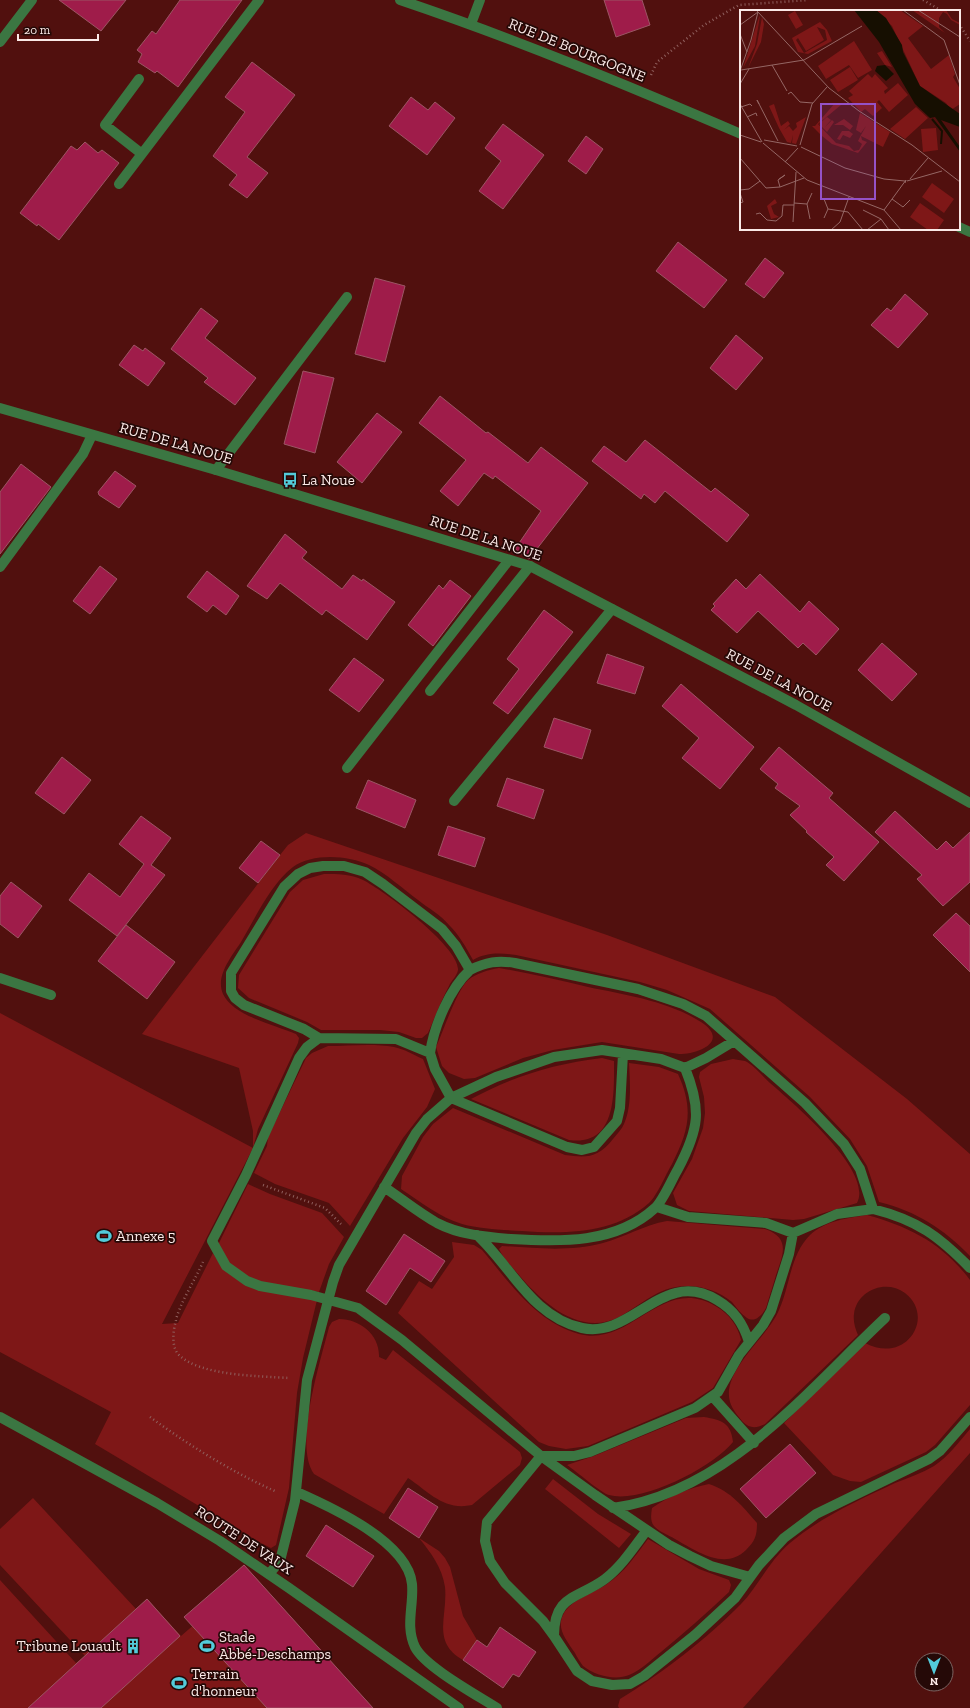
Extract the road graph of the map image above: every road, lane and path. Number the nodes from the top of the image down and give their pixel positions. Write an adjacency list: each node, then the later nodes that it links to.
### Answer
1 (32, 0): 11 (street)
2 (259, 0): 15 (street)
3 (400, 0): 8 (street, RUE DE BOURGOGNE)
4 (480, 0): 8 (street)
5 (808, 0): 13 (path)
6 (923, 0): 7 (path)
7 (940, 10)
8 (471, 24): 14 (street, RUE DE BOURGOGNE)
9 (960, 26): 10 (path)
10 (970, 41)
11 (0, 42)
12 (139, 79): 15 (street)
13 (647, 82)
14 (740, 134)
15 (142, 154): 16 (street)
16 (119, 184)
17 (960, 227): 18 (street)
18 (970, 232)
19 (348, 297): 22 (street)
20 (0, 408): 21 (street, RUE DE LA NOUE)
21 (92, 435): 22 (street, RUE DE LA NOUE); 25 (street)
22 (216, 470): 23 (street, RUE DE LA NOUE)
23 (509, 560): 24 (street, RUE DE LA NOUE); 28 (street)
24 (530, 566): 26 (street, RUE DE LA NOUE); 27 (street)
25 (0, 567)
26 (612, 609): 29 (street); 30 (street, RUE DE LA NOUE)
27 (430, 691)
28 (348, 768)
29 (454, 801)
30 (970, 803)
31 (470, 970): 34 (street); 35 (street); 36 (street)
32 (0, 978): 33 (street)
33 (51, 995)
34 (319, 1038): 36 (street); 40 (street)
35 (734, 1041): 38 (street); 43 (street)
36 (430, 1053): 39 (street)
37 (623, 1054): 38 (street); 39 (street); 39 (street)
38 (685, 1068): 42 (street)
39 (451, 1098): 41 (street)
40 (246, 1175): 46 (path); 47 (street)
41 (384, 1187): 45 (street); 46 (street)
42 (657, 1207): 44 (street); 45 (street)
43 (873, 1209): 44 (street); 48 (street)
44 (793, 1233): 51 (street)
45 (477, 1235): 51 (street)
46 (354, 1240): 49 (street)
47 (212, 1241): 49 (street); 52 (path)
48 (970, 1268)
49 (329, 1299): 52 (street); 58 (street)
50 (886, 1318): 57 (street)
51 (749, 1342): 53 (street)
52 (307, 1380): 59 (street)
53 (712, 1397): 57 (street); 58 (street)
54 (0, 1417): 62 (street, ROUTE DE VAUX)
55 (150, 1417): 59 (path)
56 (970, 1417): 63 (street)
57 (754, 1443): 60 (street)
58 (541, 1456): 60 (street); 64 (street)
59 (296, 1496): 62 (street); 66 (street)
60 (613, 1508): 61 (street)
61 (647, 1530): 63 (street); 64 (street)
62 (269, 1574): 65 (street, ROUTE DE VAUX)
63 (750, 1577): 64 (street)
64 (554, 1636)
65 (459, 1708)
66 (498, 1708)

